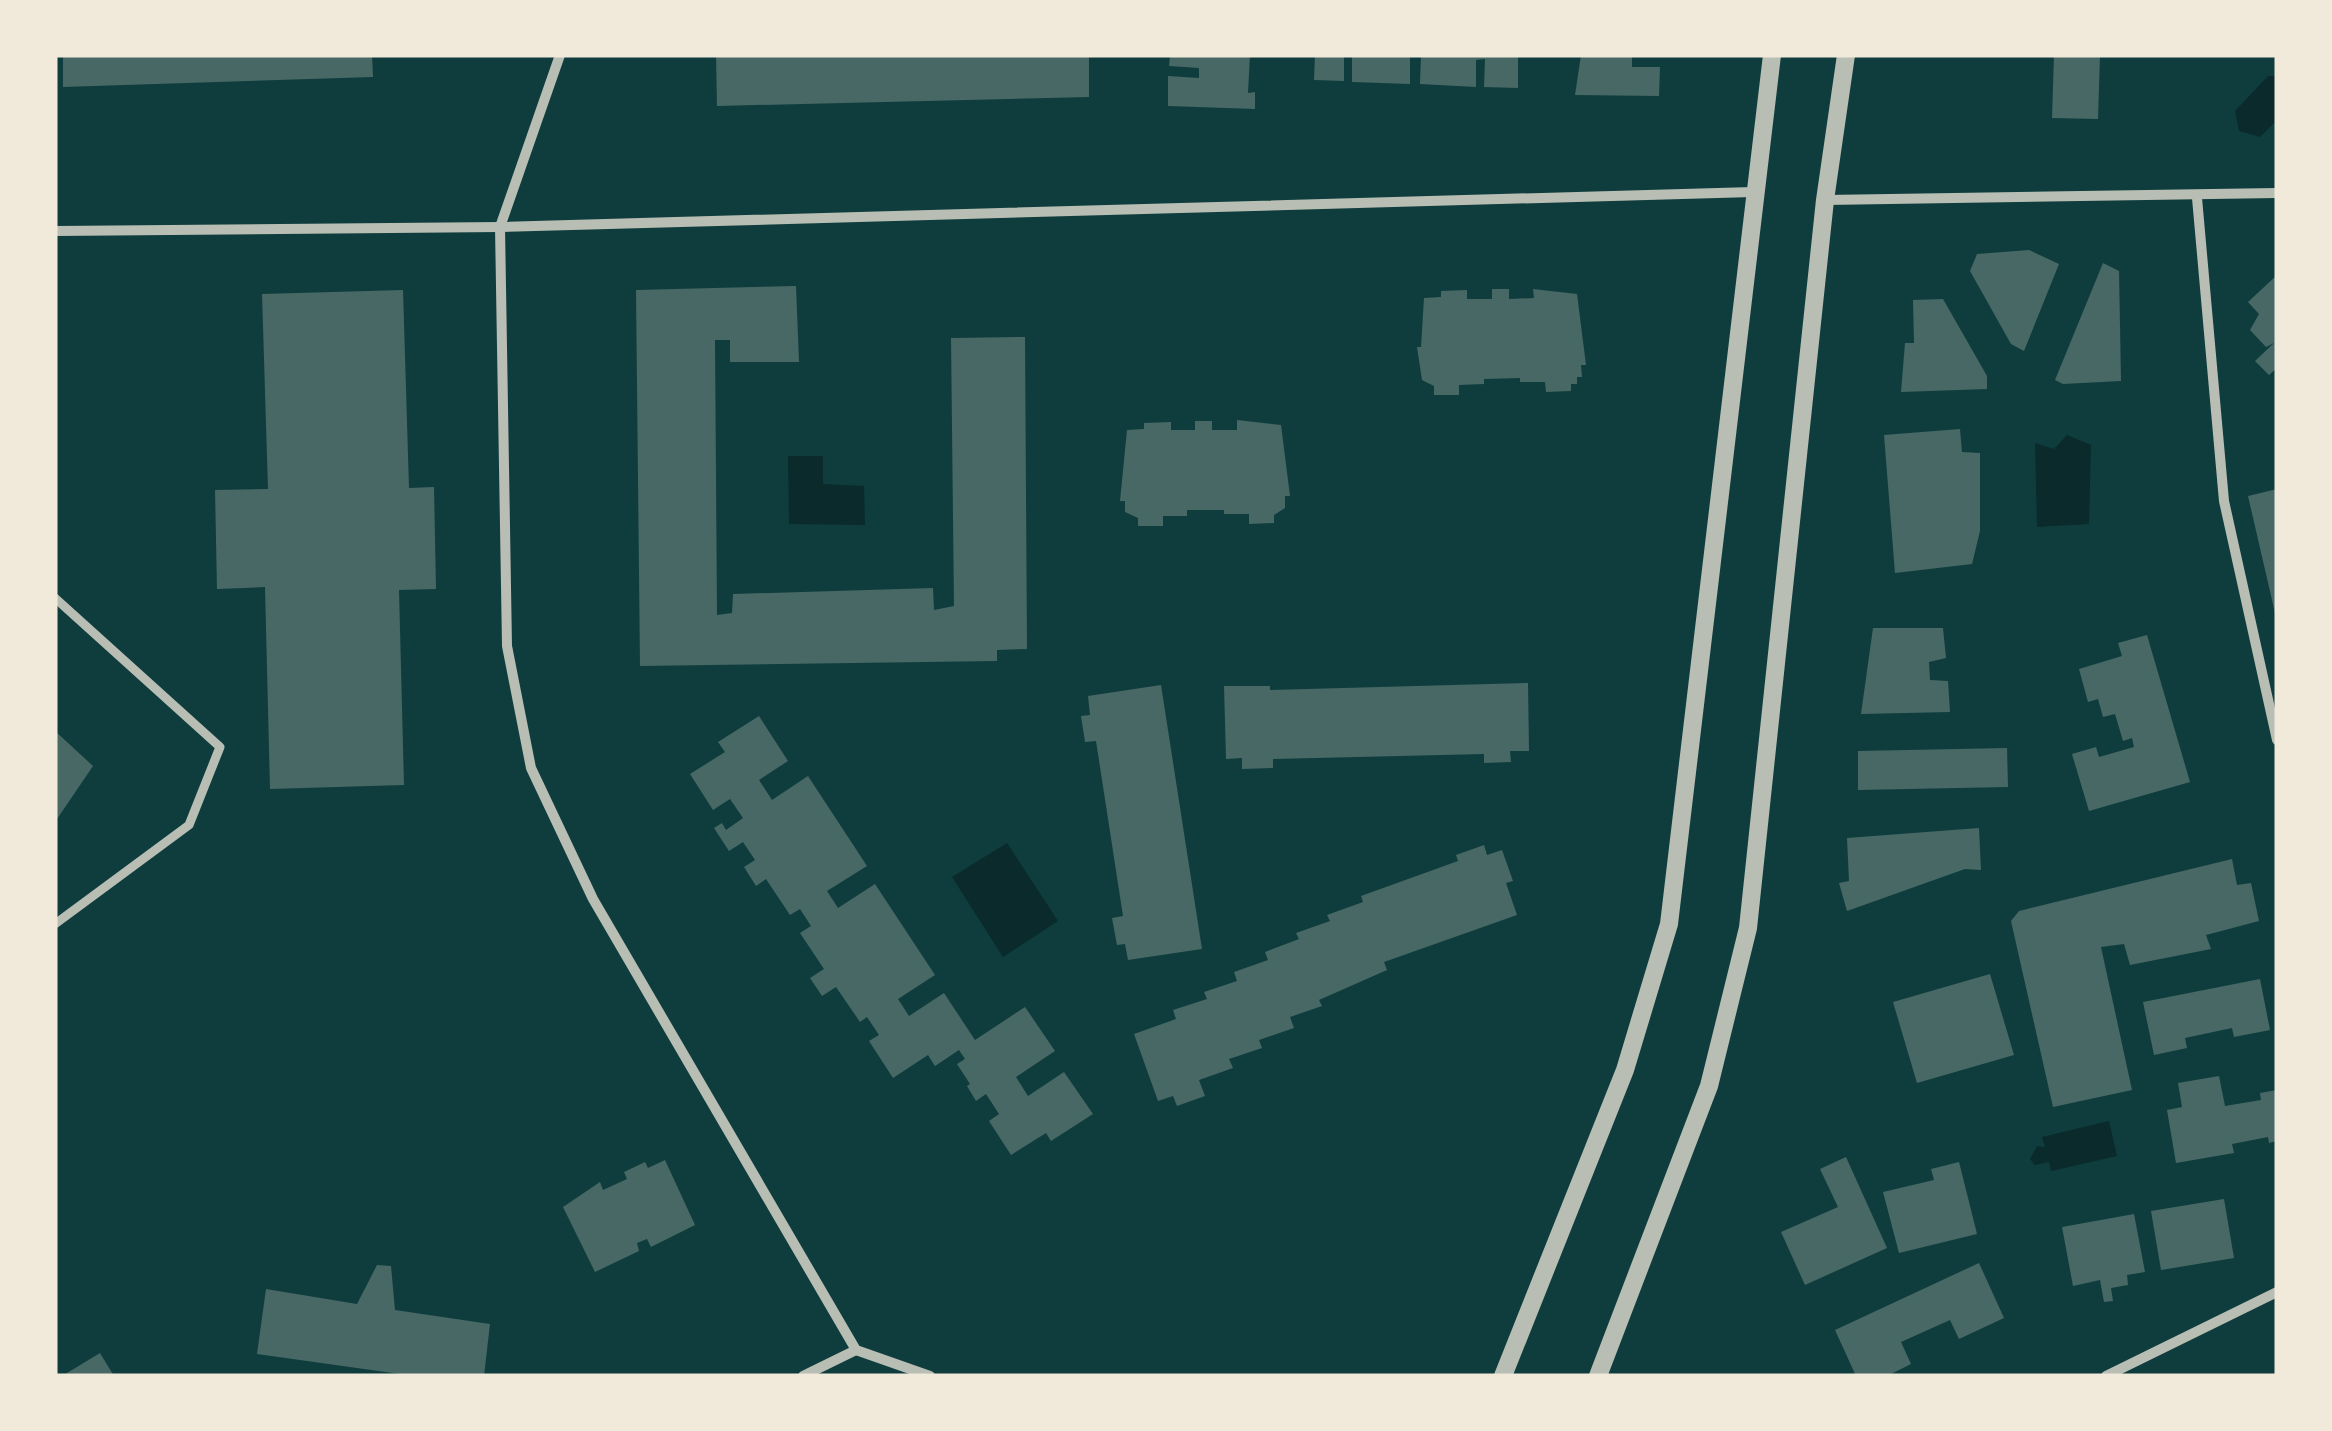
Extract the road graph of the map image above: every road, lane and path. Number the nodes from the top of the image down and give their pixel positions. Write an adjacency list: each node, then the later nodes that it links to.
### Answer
1 (560, 55): 8 (street)
2 (1772, 55): 4 (street)
3 (1846, 55): 7 (street)
4 (1754, 192): 8 (street); 17 (street)
5 (2277, 193): 6 (street)
6 (2197, 198): 7 (street); 11 (street)
7 (1824, 200): 18 (street)
8 (500, 227): 9 (street); 14 (street)
9 (55, 231)
10 (55, 598): 12 (street)
11 (2277, 740)
12 (55, 924)
13 (2277, 1292): 19 (street)
14 (856, 1350): 15 (street); 16 (street)
15 (803, 1376)
16 (930, 1376)
17 (1503, 1376)
18 (1598, 1376)
19 (2106, 1376)

